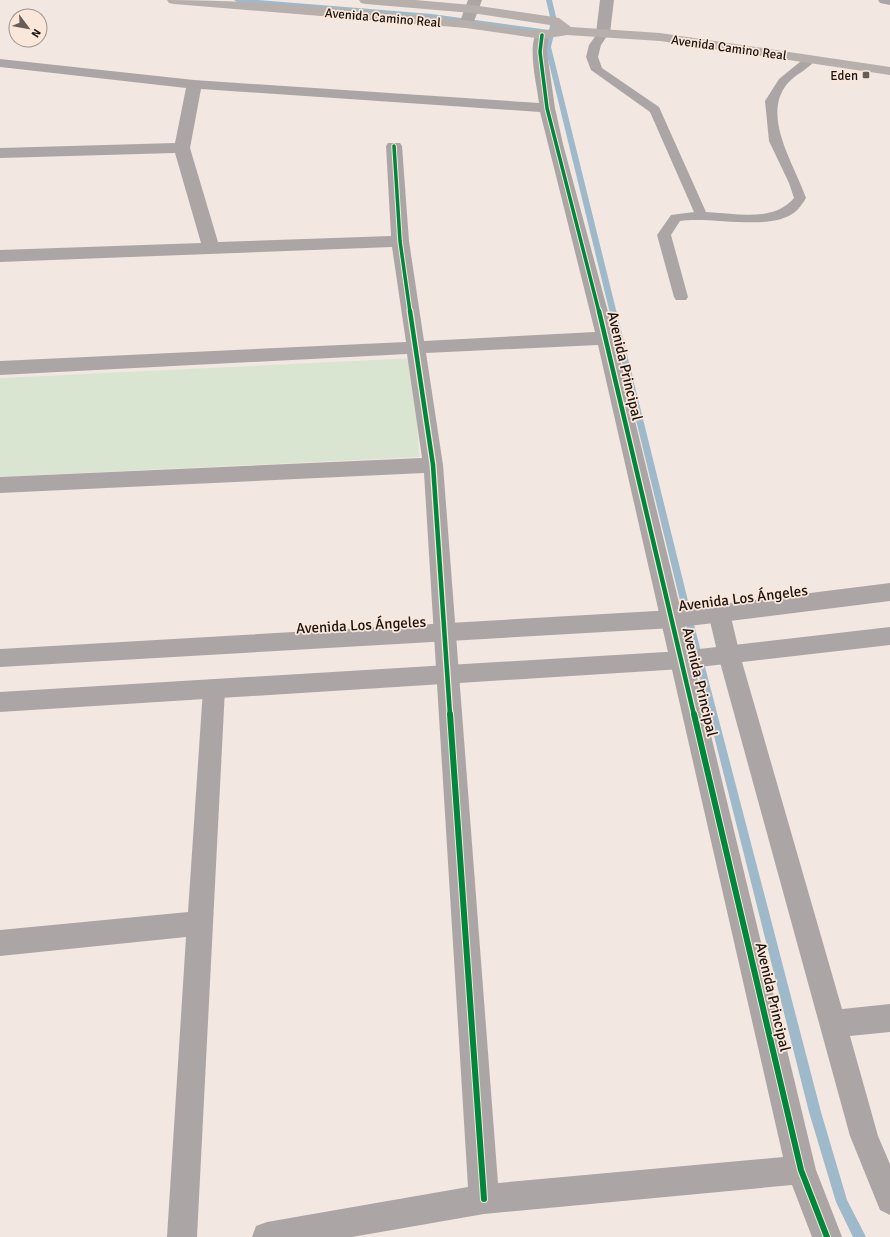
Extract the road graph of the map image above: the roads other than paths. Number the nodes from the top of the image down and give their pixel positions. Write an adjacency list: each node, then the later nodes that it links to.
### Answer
1 (174, 0): 7 (main road, Avenida Camino Real)
2 (366, 0): 6 (main road, Avenida Camino Real)
3 (607, 0): 9 (street)
4 (885, 0): 5 (street)
5 (890, 1)
6 (473, 4): 7 (street); 8 (main road, Avenida Camino Real)
7 (466, 24): 10 (main road, Avenida Camino Real)
8 (567, 31): 9 (main road, Avenida Camino Real); 10 (main road, Avenida Camino Real)
9 (603, 32): 11 (main road, Avenida Camino Real); 19 (lane)
10 (542, 35): 15 (street, Avenida Principal)
11 (810, 59): 13 (main road, Avenida Camino Real); 19 (lane)
12 (0, 63): 14 (street)
13 (890, 71)
14 (194, 84): 15 (street); 17 (street)
15 (547, 108): 24 (street, Avenida Principal)
16 (394, 146): 20 (street)
17 (182, 148): 18 (street); 21 (street)
18 (0, 153)
19 (701, 214): 23 (lane)
20 (400, 241): 21 (street); 25 (street)
21 (211, 249): 22 (street)
22 (0, 256)
23 (681, 297)
24 (606, 338): 25 (street); 31 (street, Avenida Principal)
25 (416, 348): 26 (street); 27 (street)
26 (0, 368)
27 (434, 465): 28 (street); 32 (street)
28 (0, 485)
29 (890, 592): 30 (street, Avenida Los Ángeles)
30 (719, 613): 31 (street, Avenida Los Ángeles); 34 (street)
31 (673, 619): 32 (street, Avenida Los Ángeles); 36 (street, Avenida Principal)
32 (445, 632): 35 (street, Avenida Los Ángeles); 37 (street)
33 (890, 636): 34 (street)
34 (729, 655): 36 (street); 43 (street)
35 (0, 658)
36 (682, 660): 37 (street); 44 (street, Avenida Principal)
37 (447, 674): 38 (street); 45 (street)
38 (214, 689): 39 (street); 40 (street)
39 (0, 702)
40 (200, 924): 41 (street); 47 (street)
41 (0, 943)
42 (890, 1018): 43 (street)
43 (833, 1024): 46 (street)
44 (800, 1170): 45 (street); 49 (street, Avenida Principal)
45 (484, 1199): 48 (street)
46 (890, 1200)
47 (182, 1237)
48 (267, 1237)
49 (827, 1237)

